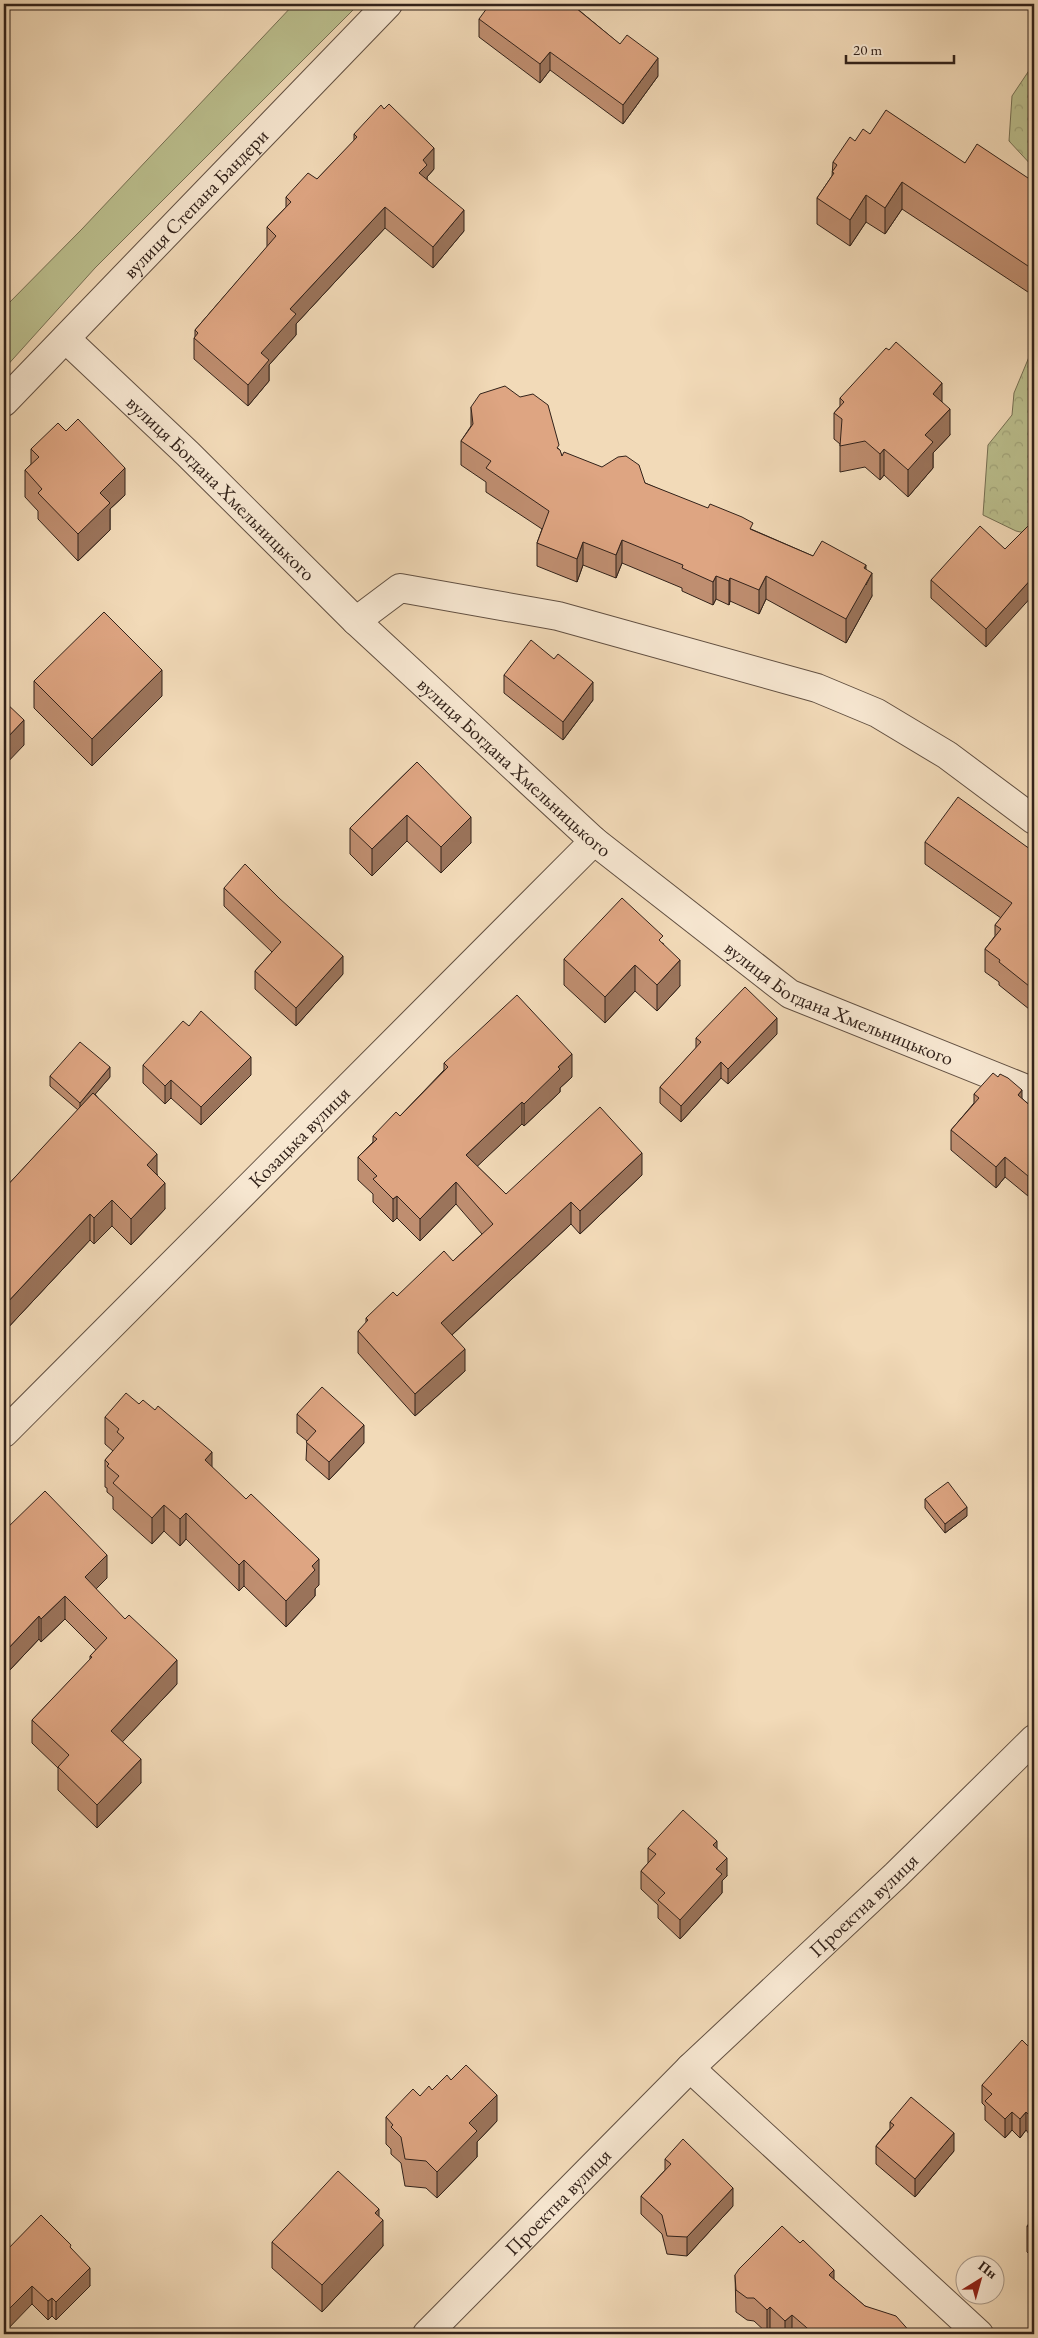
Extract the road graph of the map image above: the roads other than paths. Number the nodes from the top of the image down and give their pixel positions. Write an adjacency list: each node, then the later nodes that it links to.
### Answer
1 (388, 4): 2 (street, вулиця Степана Бандери)
2 (66, 339): 3 (street, вулиця Степана Бандери); 4 (street, вулиця Богдана Хмельницького)
3 (4, 402)
4 (356, 621): 5 (street); 6 (street, вулиця Богдана Хмельницького)
5 (1034, 820)
6 (594, 841): 7 (street, вулиця Богдана Хмельницького); 8 (street, Козацька вулиця)
7 (1034, 1092)
8 (4, 1434)
9 (1034, 1740): 10 (street, Проектна вулиця)
10 (690, 2068): 11 (street, Проектна вулиця); 12 (street)
11 (426, 2334)
12 (978, 2334)

